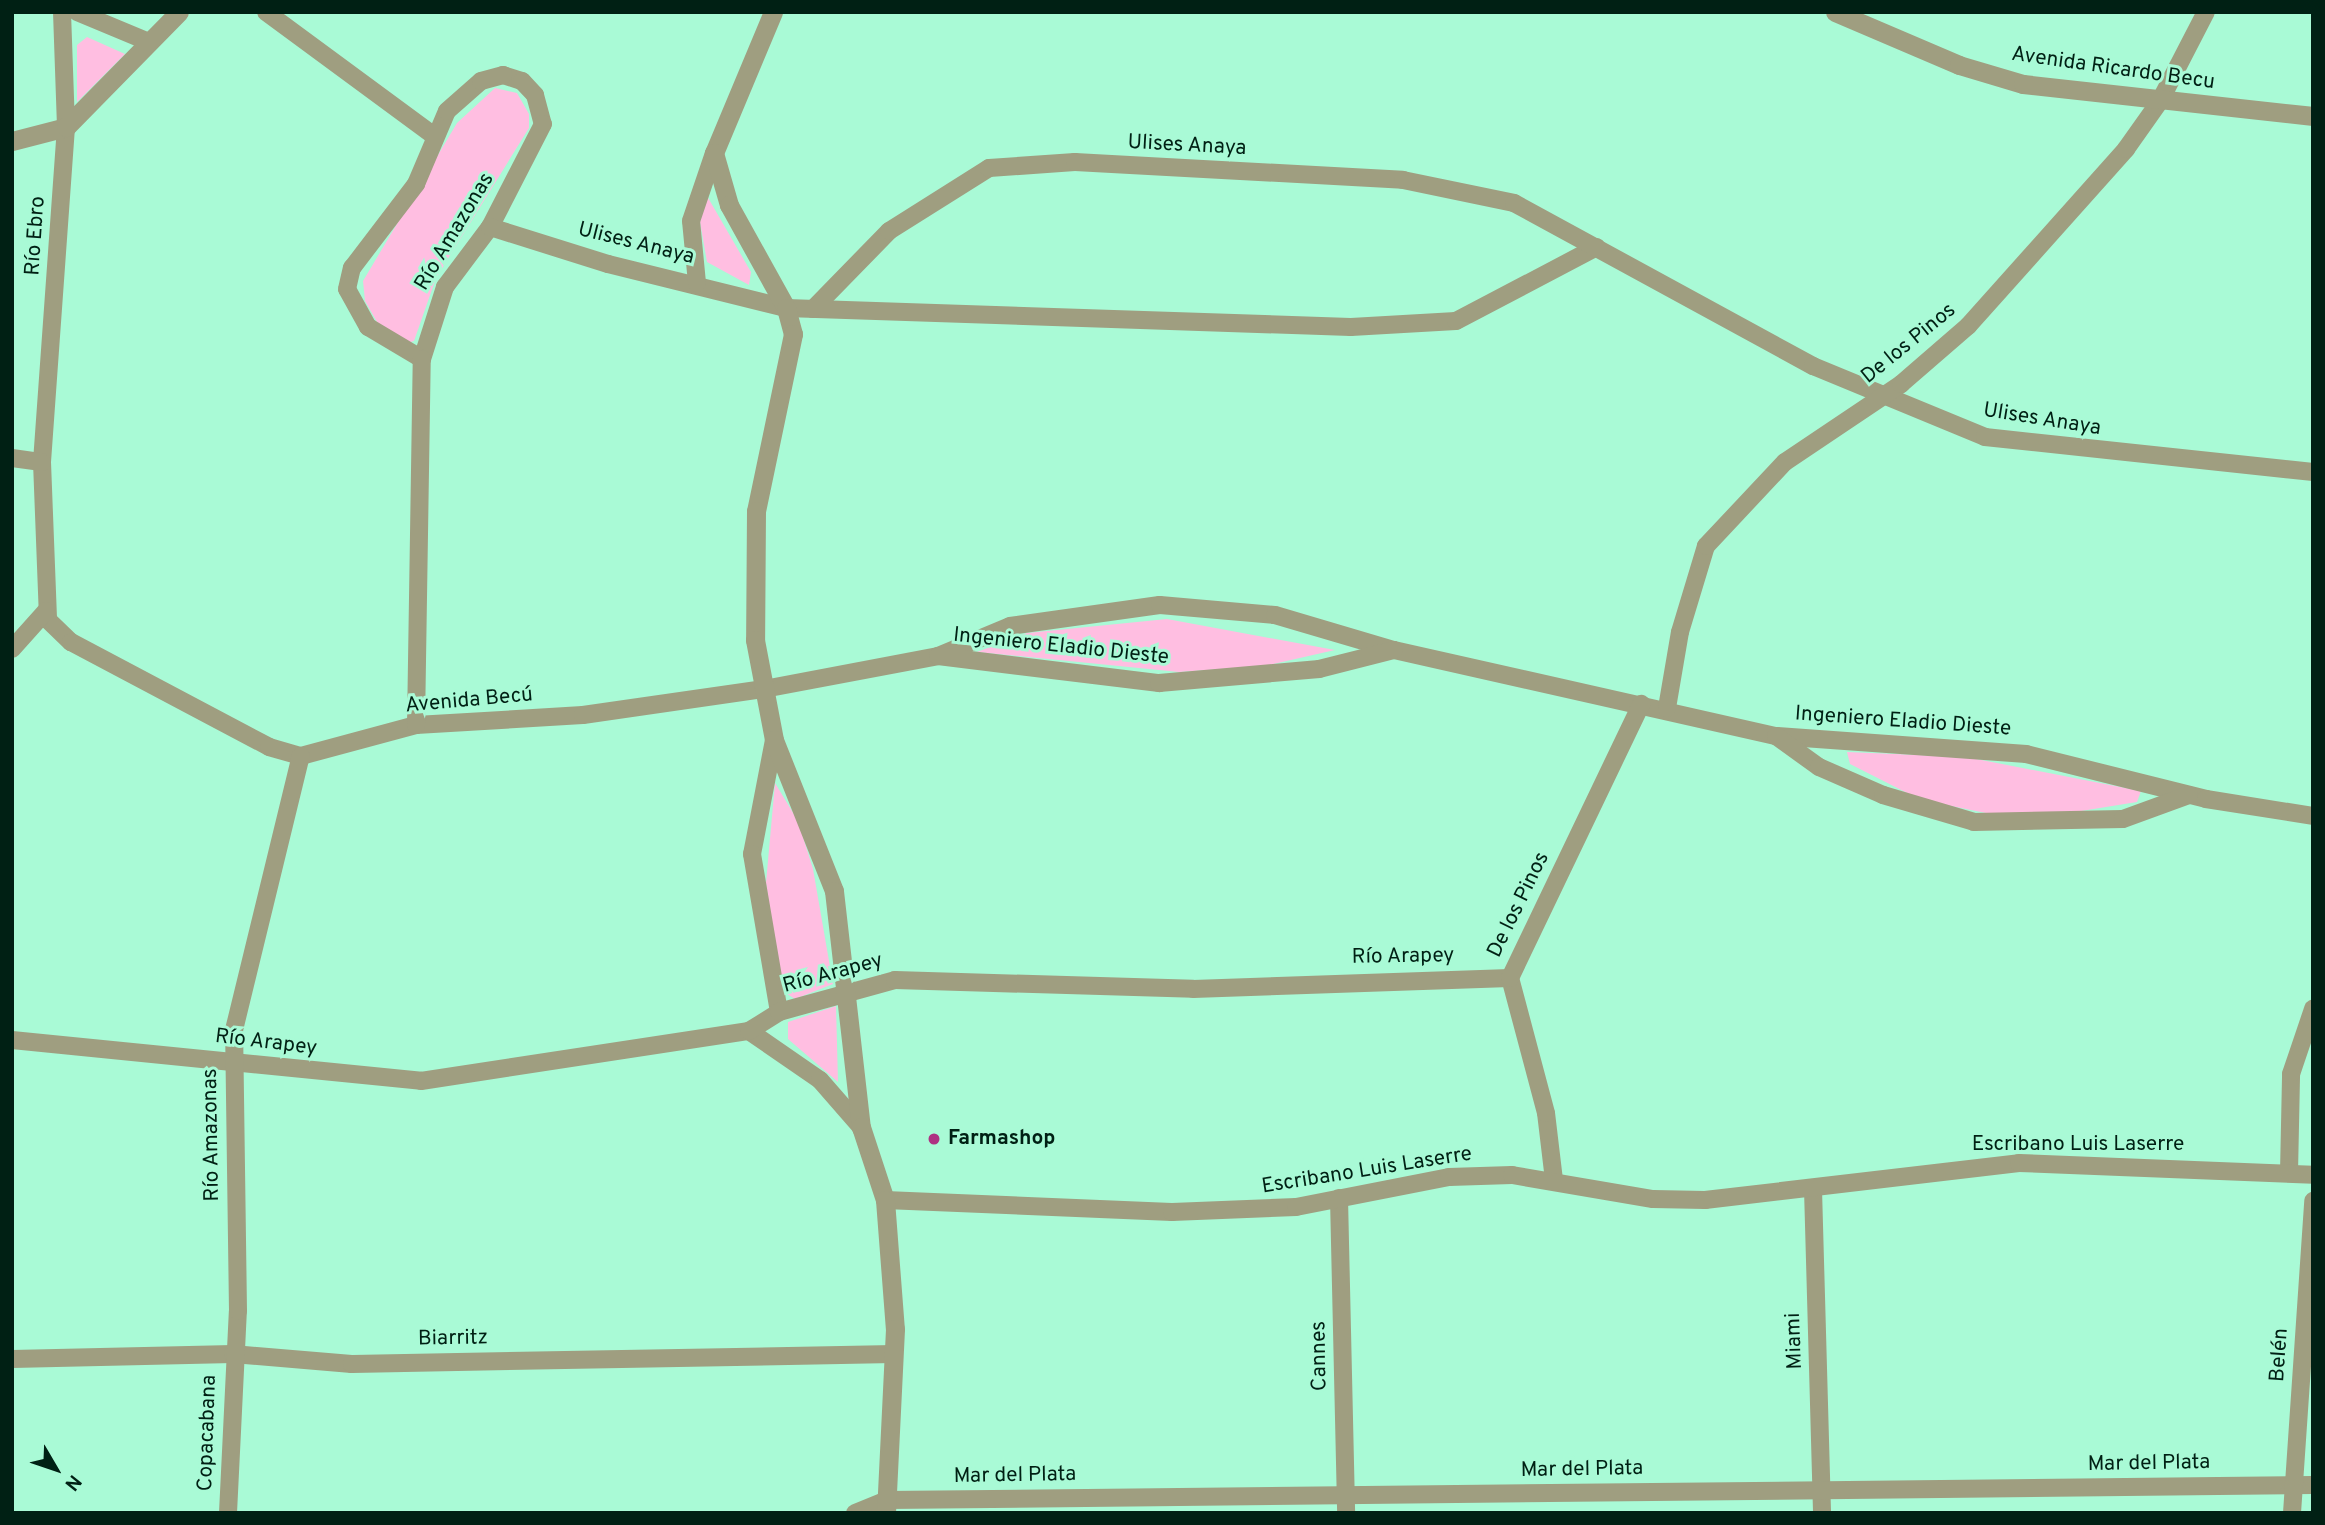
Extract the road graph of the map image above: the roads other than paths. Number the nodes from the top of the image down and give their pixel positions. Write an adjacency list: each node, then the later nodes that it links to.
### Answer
1 (62, 12): 11 (street, Río Ebro)
2 (77, 12): 8 (street)
3 (178, 12): 8 (street)
4 (267, 12): 12 (street)
5 (774, 12): 14 (street)
6 (1835, 12): 9 (street, Avenida Ricardo Becu)
7 (2206, 12): 9 (street, De los Pinos)
8 (149, 42): 11 (street)
9 (2160, 101): 10 (street, Avenida Ricardo Becu); 21 (street, De los Pinos)
10 (2313, 116)
11 (66, 127): 13 (street); 23 (street, Río Ebro)
12 (433, 135): 15 (street, Río Amazonas); 20 (street, Río Amazonas)
13 (12, 141)
14 (714, 153): 17 (street); 18 (street)
15 (490, 227): 17 (street, Ulises Anaya); 20 (street, Río Amazonas)
16 (1597, 247): 19 (street, Ulises Anaya); 19 (street, Ulises Anaya); 21 (street, Ulises Anaya)
17 (697, 283): 18 (street, Ulises Anaya)
18 (786, 308): 19 (street, Ulises Anaya); 29 (street)
19 (813, 309)
20 (422, 359): 32 (street, Río Amazonas)
21 (1881, 398): 24 (street, Ulises Anaya); 31 (street, De los Pinos)
22 (12, 458): 23 (street)
23 (42, 462): 25 (street, Río Ebro)
24 (2313, 472)
25 (46, 611): 26 (street); 35 (street)
26 (12, 649)
27 (1394, 650): 28 (street, Ingeniero Eladio Dieste); 28 (street, Ingeniero Eladio Dieste); 30 (street, Ingeniero Eladio Dieste)
28 (938, 656): 29 (street, Avenida Becú)
29 (764, 689): 32 (street, Avenida Becú); 34 (street)
30 (1641, 704): 31 (street, Ingeniero Eladio Dieste); 38 (street, De los Pinos)
31 (1667, 708): 33 (street, Ingeniero Eladio Dieste)
32 (416, 725): 35 (street, Avenida Becú)
33 (1776, 736): 36 (street, Ingeniero Eladio Dieste); 36 (street, Ingeniero Eladio Dieste)
34 (774, 740): 39 (street); 41 (street)
35 (300, 755): 44 (street, Río Amazonas)
36 (2189, 795): 37 (street, Ingeniero Eladio Dieste)
37 (2313, 816)
38 (1510, 978): 39 (street, Río Arapey); 48 (street, De los Pinos)
39 (849, 990): 41 (street, Río Arapey); 45 (street)
40 (2313, 1009): 46 (street)
41 (779, 1012): 42 (street, Río Arapey)
42 (749, 1031): 44 (street, Río Arapey); 45 (street)
43 (12, 1040): 44 (street, Río Arapey)
44 (233, 1063): 53 (street, Río Amazonas)
45 (861, 1127): 51 (street)
46 (2289, 1173): 47 (street, Escribano Luis Laserre); 49 (street, Escribano Luis Laserre)
47 (2313, 1175)
48 (1554, 1180): 49 (street, Escribano Luis Laserre); 50 (street, Escribano Luis Laserre)
49 (1813, 1189): 57 (street, Miami)
50 (1339, 1198): 51 (street, Escribano Luis Laserre); 58 (street, Cannes)
51 (886, 1200): 54 (street)
52 (2313, 1201): 56 (street, Belén)
53 (233, 1354): 54 (street, Biarritz); 55 (street, Biarritz); 60 (street, Copacabana)
54 (894, 1354): 59 (street)
55 (12, 1359)
56 (2304, 1485): 57 (street, Mar del Plata); 63 (street, Belén)
57 (1822, 1491): 58 (street, Mar del Plata); 62 (street, Miami)
58 (1346, 1504): 59 (street, Mar del Plata)
59 (886, 1507): 61 (street, Mar del Plata)
60 (228, 1513)
61 (855, 1513)
62 (1822, 1513)
63 (2292, 1513)

